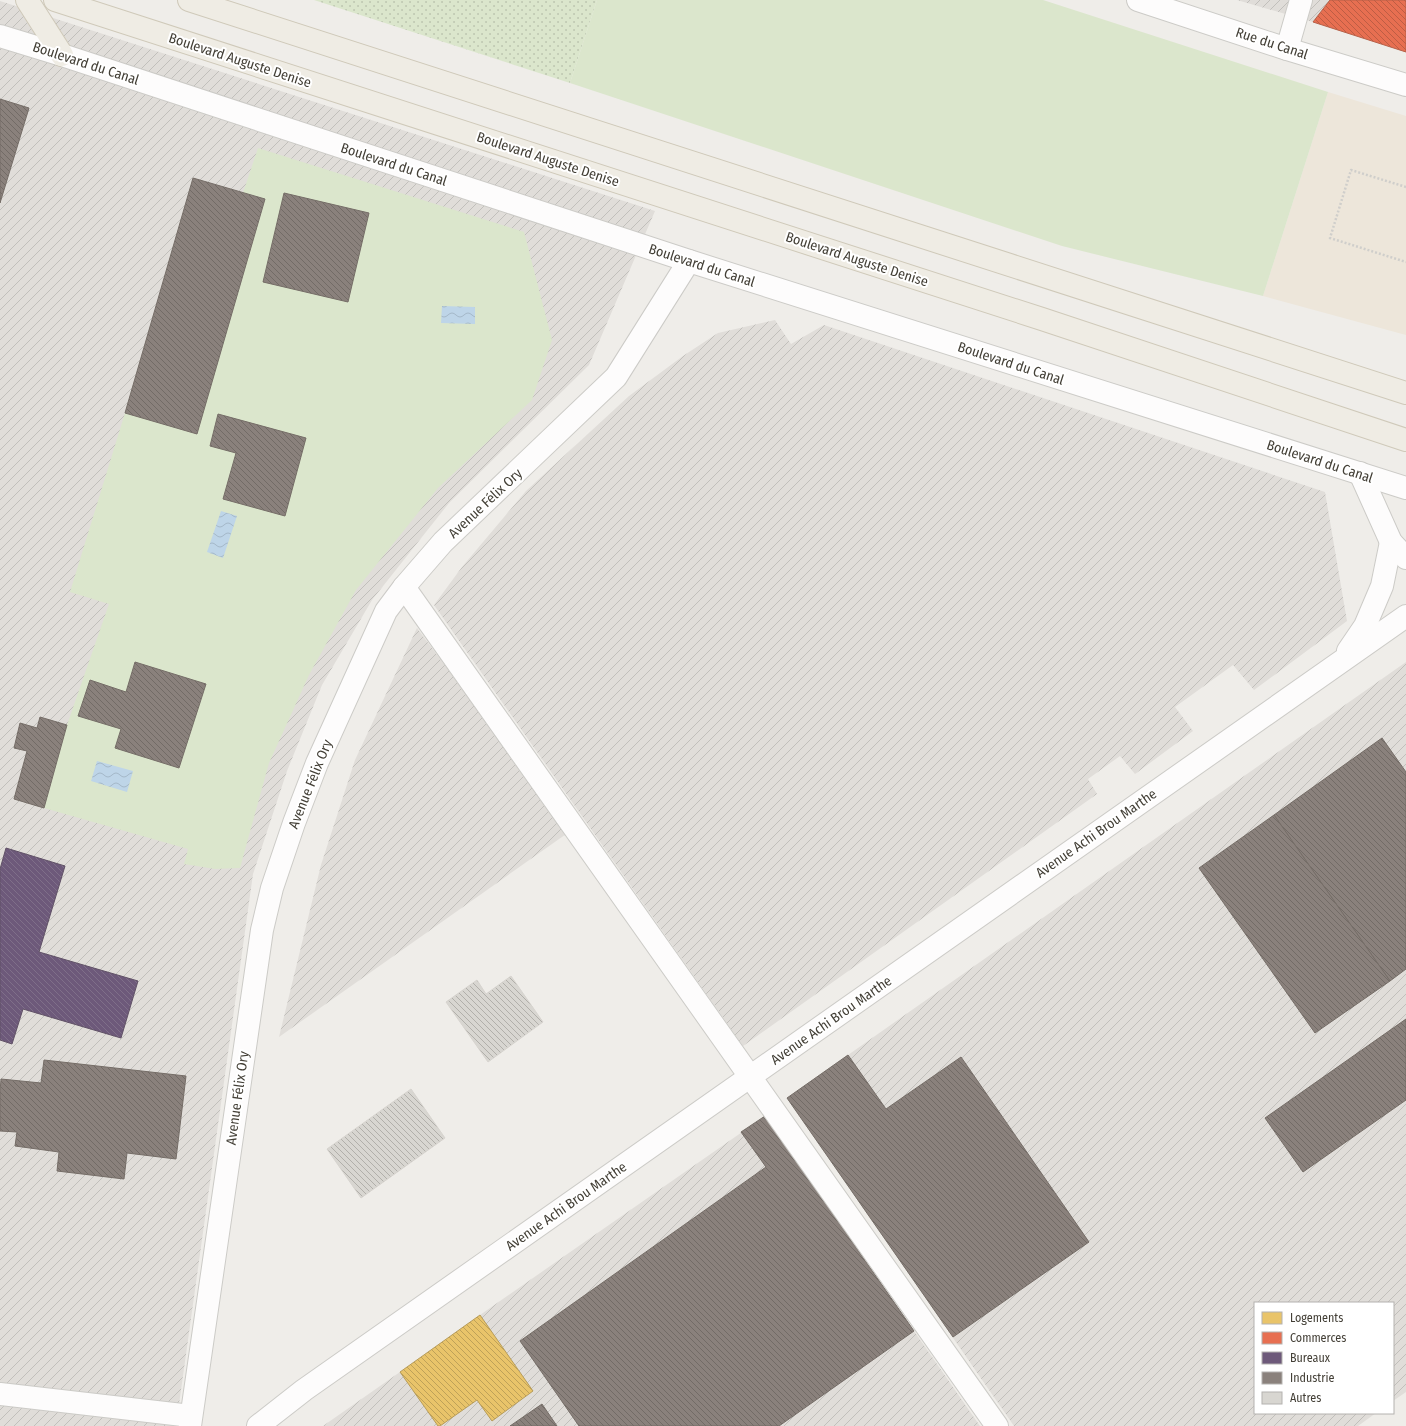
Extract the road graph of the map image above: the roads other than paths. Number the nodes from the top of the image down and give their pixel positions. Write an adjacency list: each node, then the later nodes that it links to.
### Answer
1 (27, 0): 8 (main road)
2 (55, 0): 12 (main road, Boulevard Auguste Denise)
3 (189, 0): 11 (main road)
4 (1138, 0): 7 (street, Rue du Canal)
5 (1301, 0): 7 (street)
6 (0, 36): 8 (street, Boulevard du Canal)
7 (1287, 49): 9 (street, Rue du Canal)
8 (62, 55): 10 (street, Boulevard du Canal)
9 (1406, 85)
10 (689, 261): 13 (street, Boulevard du Canal); 16 (street, Avenue Félix Ory)
11 (1406, 392)
12 (1406, 440)
13 (1360, 473): 14 (street, Boulevard du Canal); 15 (street)
14 (1406, 488)
15 (1399, 550): 18 (street)
16 (404, 588): 19 (street); 21 (street, Avenue Félix Ory)
17 (1406, 616): 18 (street, Avenue Achi Brou Marthe)
18 (1341, 662): 19 (street, Avenue Achi Brou Marthe)
19 (750, 1076): 22 (street, Avenue Achi Brou Marthe); 23 (street)
20 (0, 1394): 21 (street)
21 (190, 1421)
22 (258, 1426)
23 (997, 1426)

